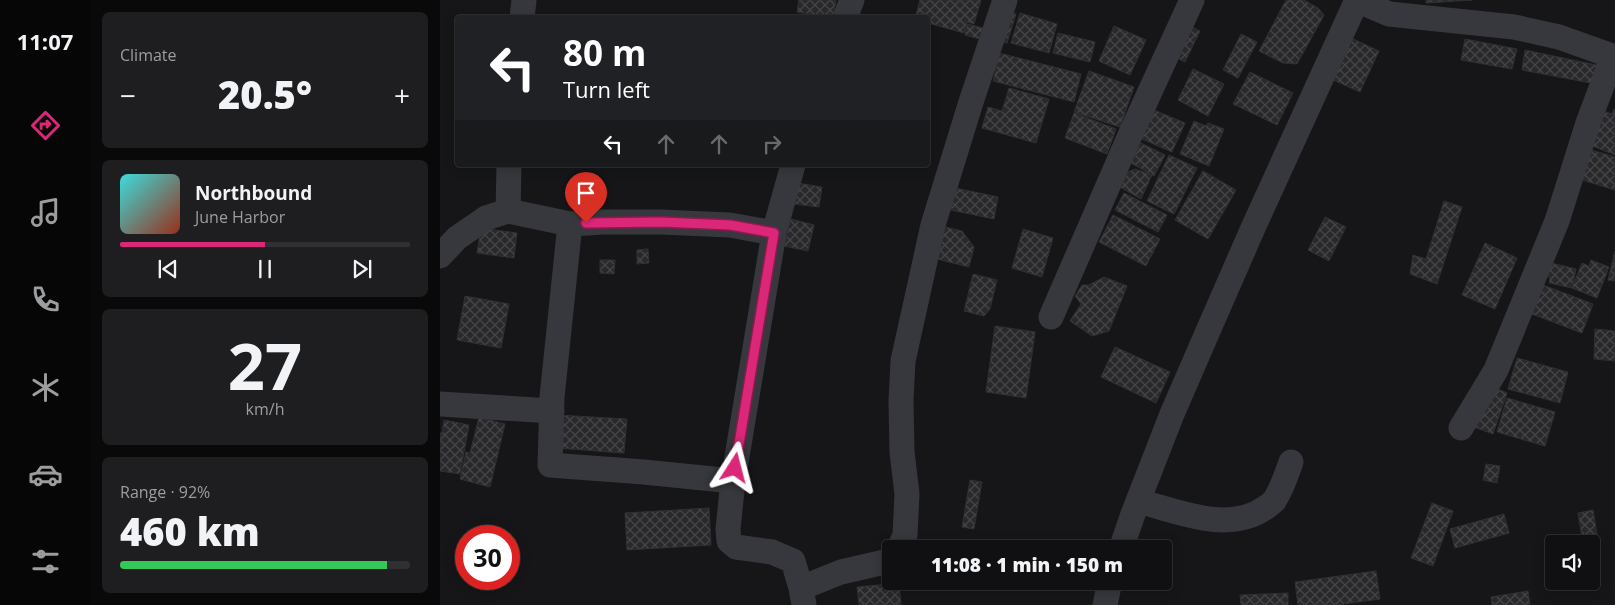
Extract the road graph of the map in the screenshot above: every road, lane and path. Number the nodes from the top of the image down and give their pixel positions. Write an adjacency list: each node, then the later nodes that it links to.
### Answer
1 (524, 0): 6 (street)
2 (852, 0): 7 (street)
3 (1005, 0): 22 (street)
4 (1192, 0): 15 (street)
5 (1357, 0): 8 (street); 21 (street)
6 (522, 15)
7 (846, 15)
8 (1614, 56): 18 (street)
9 (509, 167): 11 (street)
10 (792, 167): 13 (street)
11 (508, 211): 12 (street); 14 (street)
12 (570, 224): 13 (street); 17 (street)
13 (774, 233): 20 (street)
14 (440, 256)
15 (1051, 317)
16 (440, 404): 17 (street)
17 (552, 411): 20 (street)
18 (1461, 428)
19 (1291, 462): 21 (street)
20 (733, 481): 26 (street)
21 (1138, 501): 23 (street)
22 (903, 540)
23 (1124, 540)
24 (882, 563): 26 (street)
25 (1108, 590): 27 (street)
26 (802, 596)
27 (1105, 605)

